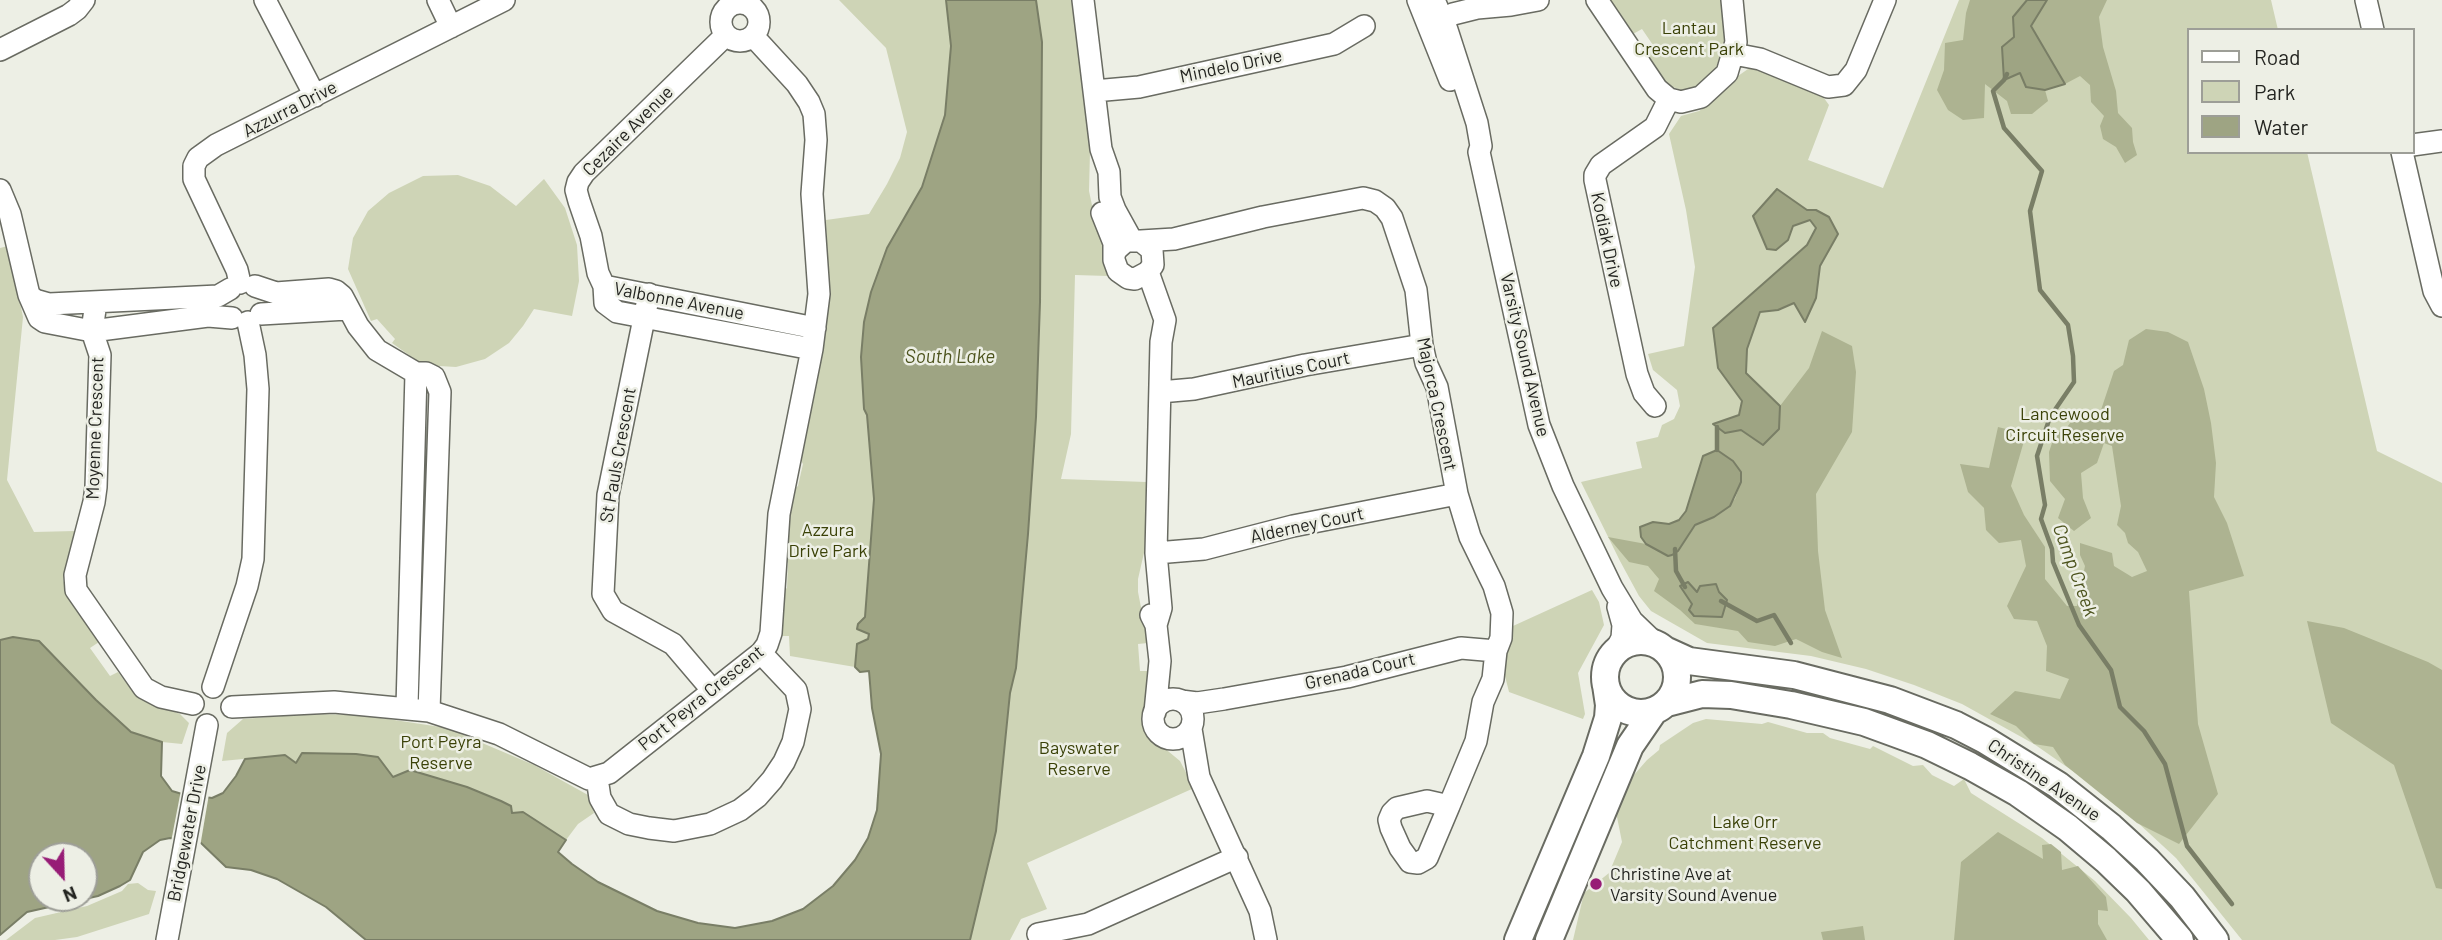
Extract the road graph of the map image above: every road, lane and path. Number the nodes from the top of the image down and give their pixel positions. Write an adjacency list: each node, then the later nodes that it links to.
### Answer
1 (84, 0): 21 (street)
2 (265, 0): 24 (street)
3 (438, 0): 16 (street)
4 (504, 0): 16 (street, Azzurra Drive)
5 (1083, 0): 23 (street)
6 (1418, 0): 17 (street, Varsity Sound Avenue)
7 (1434, 0): 17 (street, Varsity Sound Avenue)
8 (1538, 0): 17 (street)
9 (1597, 0): 25 (street)
10 (1732, 0): 22 (street)
11 (1885, 0): 22 (street)
12 (2366, 0): 18 (street)
13 (724, 4): 14 (street); 19 (street)
14 (758, 4): 20 (street)
15 (1364, 26): 23 (street, Mindelo Drive)
16 (452, 27): 24 (street, Azzurra Drive)
17 (1440, 27): 51 (street, Varsity Sound Avenue)
18 (2373, 28)
19 (726, 35): 20 (street); 33 (street, Cezaire Avenue)
20 (753, 36): 42 (street, Port Peyra Crescent)
21 (0, 50)
22 (1734, 54): 25 (street)
23 (1094, 91): 28 (street)
24 (314, 96): 32 (street, Azzurra Drive)
25 (1670, 99): 46 (street, Kodiak Drive)
26 (2442, 141): 27 (street)
27 (2414, 145)
28 (1101, 149): 31 (street); 31 (street)
29 (2402, 154): 37 (street)
30 (0, 190): 35 (street)
31 (1140, 258): 43 (street, Majorca Crescent); 45 (street)
32 (242, 286): 36 (street); 38 (street); 40 (street); 40 (street)
33 (604, 286): 34 (street, Valbonne Avenue); 39 (street, Valbonne Avenue)
34 (649, 294): 39 (street, St Pauls Crescent); 42 (street, Valbonne Avenue)
35 (29, 295): 36 (street); 41 (street)
36 (96, 302): 41 (street, Moyenne Crescent)
37 (2442, 306)
38 (347, 309): 40 (street); 44 (street)
39 (644, 317): 42 (street, Valbonne Avenue); 59 (street, St Pauls Crescent)
40 (247, 318): 41 (street); 58 (street)
41 (92, 331): 62 (street, Moyenne Crescent)
42 (813, 339): 55 (street, Port Peyra Crescent)
43 (1422, 345): 45 (street, Mauritius Court); 47 (street, Majorca Crescent)
44 (416, 373): 48 (street); 49 (street)
45 (1160, 392): 50 (street)
46 (1656, 406)
47 (1457, 494): 50 (street, Alderney Court); 53 (street, Majorca Crescent)
48 (413, 519): 49 (street); 65 (street)
49 (435, 521): 66 (street)
50 (1156, 553): 56 (street)
51 (1612, 588): 52 (street, Varsity Sound Avenue); 54 (street, Varsity Sound Avenue)
52 (1661, 647): 54 (main road); 64 (main road); 83 (main road, Christine Avenue)
53 (1496, 651): 60 (street, Grenada Court); 73 (street, Majorca Crescent)
54 (1615, 652): 57 (main road)
55 (761, 653): 59 (street, Port Peyra Crescent); 72 (street)
56 (1160, 661): 61 (street); 67 (street)
57 (1606, 685): 64 (main road); 80 (main road)
58 (213, 687): 62 (street); 63 (street)
59 (713, 691): 72 (street, Port Peyra Crescent)
60 (1224, 699): 61 (street, Grenada Court); 69 (street, Grenada Court)
61 (1177, 700): 67 (street); 69 (street)
62 (193, 704): 68 (street)
63 (232, 707): 65 (street); 68 (street)
64 (1661, 707): 81 (main road); 82 (main road, Christine Avenue)
65 (407, 708): 66 (street)
66 (429, 711): 72 (street)
67 (1155, 712): 70 (street)
68 (208, 725): 77 (street, Bridgewater Drive)
69 (1191, 727): 70 (street); 71 (street)
70 (1166, 737): 71 (street)
71 (1199, 777): 74 (street)
72 (597, 778)
73 (1450, 806)
74 (1237, 856): 75 (street); 76 (street)
75 (1260, 911): 78 (street); 79 (street)
76 (1038, 934)
77 (167, 940)
78 (1266, 940)
79 (1281, 940)
80 (1518, 940)
81 (1549, 940)
82 (2180, 940)
83 (2215, 940)

